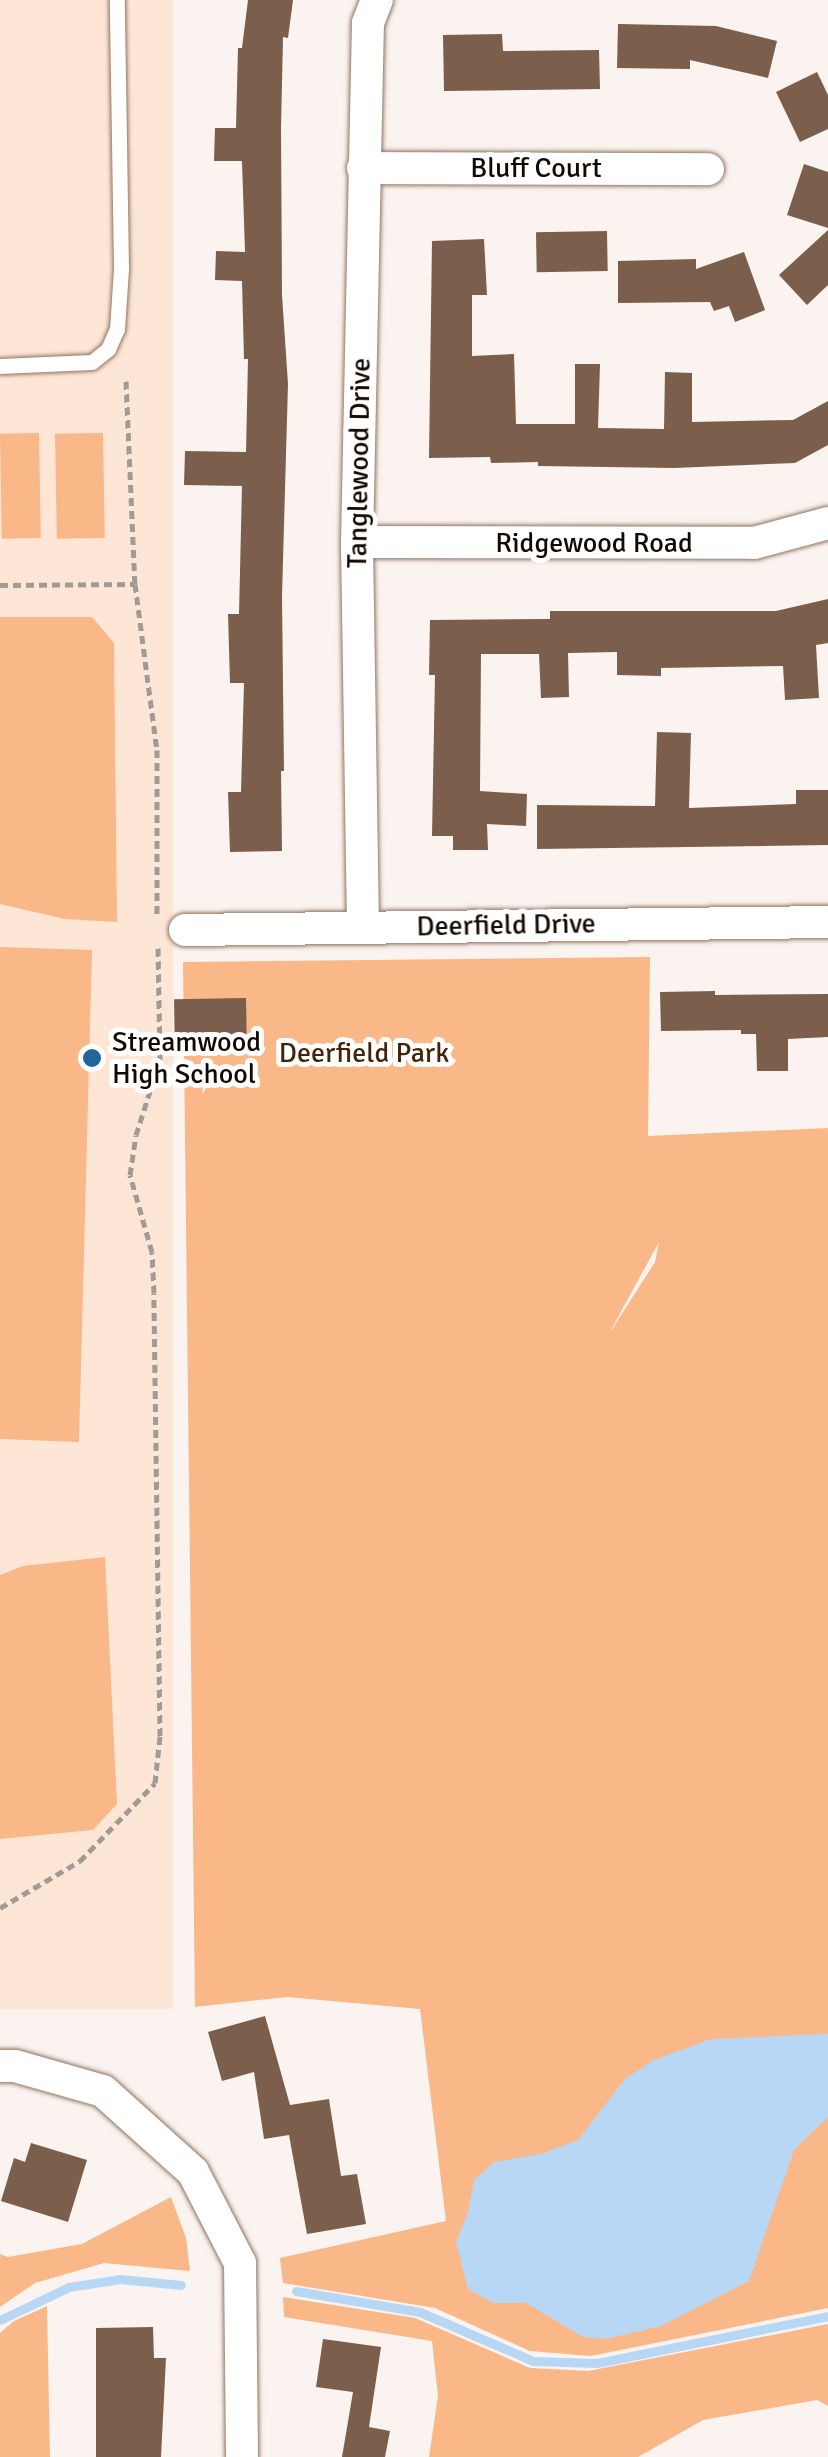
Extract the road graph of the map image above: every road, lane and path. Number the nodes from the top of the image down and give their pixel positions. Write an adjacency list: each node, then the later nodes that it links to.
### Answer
1 (117, 0): 5 (lane)
2 (377, 0): 3 (street, Tanglewood Drive)
3 (363, 168): 4 (street, Bluff Court); 8 (street, Tanglewood Drive)
4 (708, 168)
5 (0, 366)
6 (126, 381): 9 (path)
7 (828, 523): 8 (street, Ridgewood Road)
8 (357, 542): 12 (street, Tanglewood Drive)
9 (135, 584): 10 (path); 14 (path)
10 (0, 585)
11 (828, 922): 12 (street, Deerfield Drive)
12 (362, 927): 13 (street, Deerfield Drive)
13 (185, 930)
14 (0, 1908)
15 (0, 2066): 16 (street)
16 (242, 2457)

